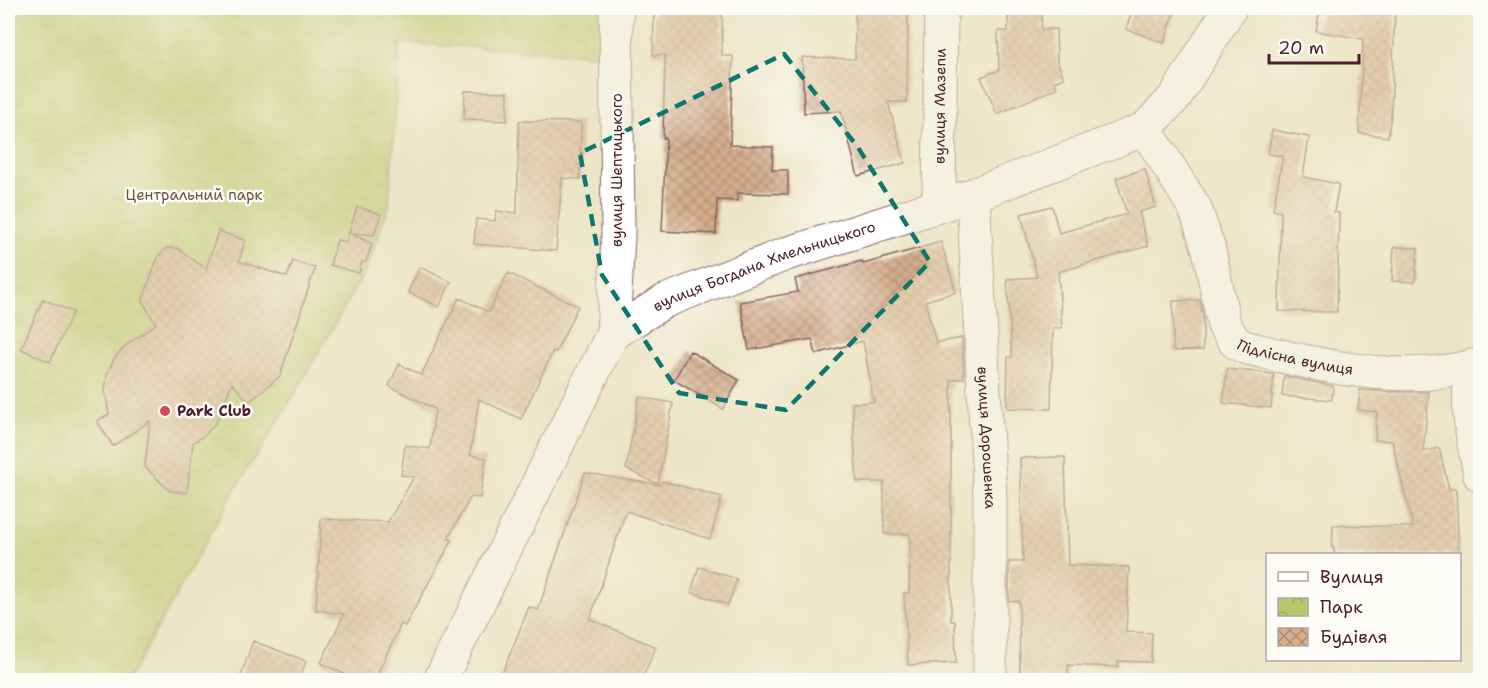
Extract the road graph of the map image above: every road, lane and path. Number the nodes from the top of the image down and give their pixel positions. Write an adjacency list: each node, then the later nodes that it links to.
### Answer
1 (616, 8): 7 (street, вулиця Шептицького)
2 (941, 8): 6 (street, вулиця Мазепи)
3 (1230, 8): 4 (street, вулиця Богдана Хмельницького)
4 (1145, 129): 5 (street, вулиця Богдана Хмельницького); 8 (street, Підлісна вулиця)
5 (973, 195): 6 (street, вулиця Богдана Хмельницького); 11 (street, вулиця Дорошенка)
6 (939, 204): 7 (street, вулиця Богдана Хмельницького)
7 (613, 333): 10 (street)
8 (1477, 365): 9 (street)
9 (1480, 476)
10 (440, 681)
11 (990, 681)

